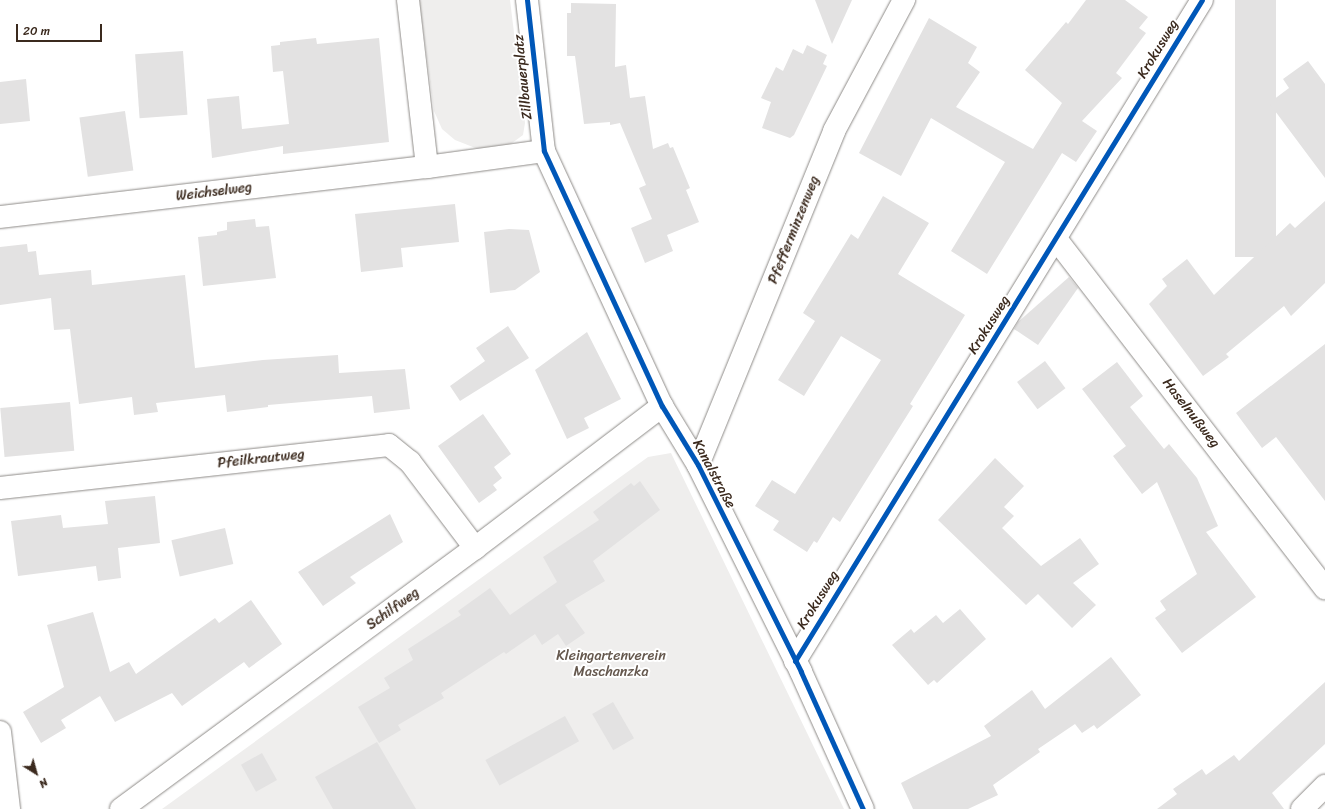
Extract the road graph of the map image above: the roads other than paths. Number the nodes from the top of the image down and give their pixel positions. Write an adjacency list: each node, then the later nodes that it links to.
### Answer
1 (408, 0): 6 (street)
2 (527, 0): 5 (street, Zillbauerplatz)
3 (904, 0): 10 (street, Pfefferminzenweg)
4 (1202, 0): 8 (street, Krokusweg)
5 (544, 151): 6 (street); 9 (street, Kanalstraße)
6 (427, 167): 7 (street, Weichselweg)
7 (0, 217)
8 (1056, 239): 13 (street, Haselnußweg); 14 (street, Krokusweg)
9 (662, 406): 10 (street, Kanalstraße); 12 (street, Schilfweg)
10 (698, 465): 14 (street, Kanalstraße)
11 (0, 488): 12 (street, Pfeilkrautweg)
12 (475, 548): 18 (street, Schilfweg)
13 (1325, 588)
14 (795, 661): 19 (street, Kanalstraße)
15 (0, 732): 17 (street)
16 (1325, 786): 20 (street)
17 (9, 809)
18 (121, 809)
19 (863, 809)
20 (1302, 809)

